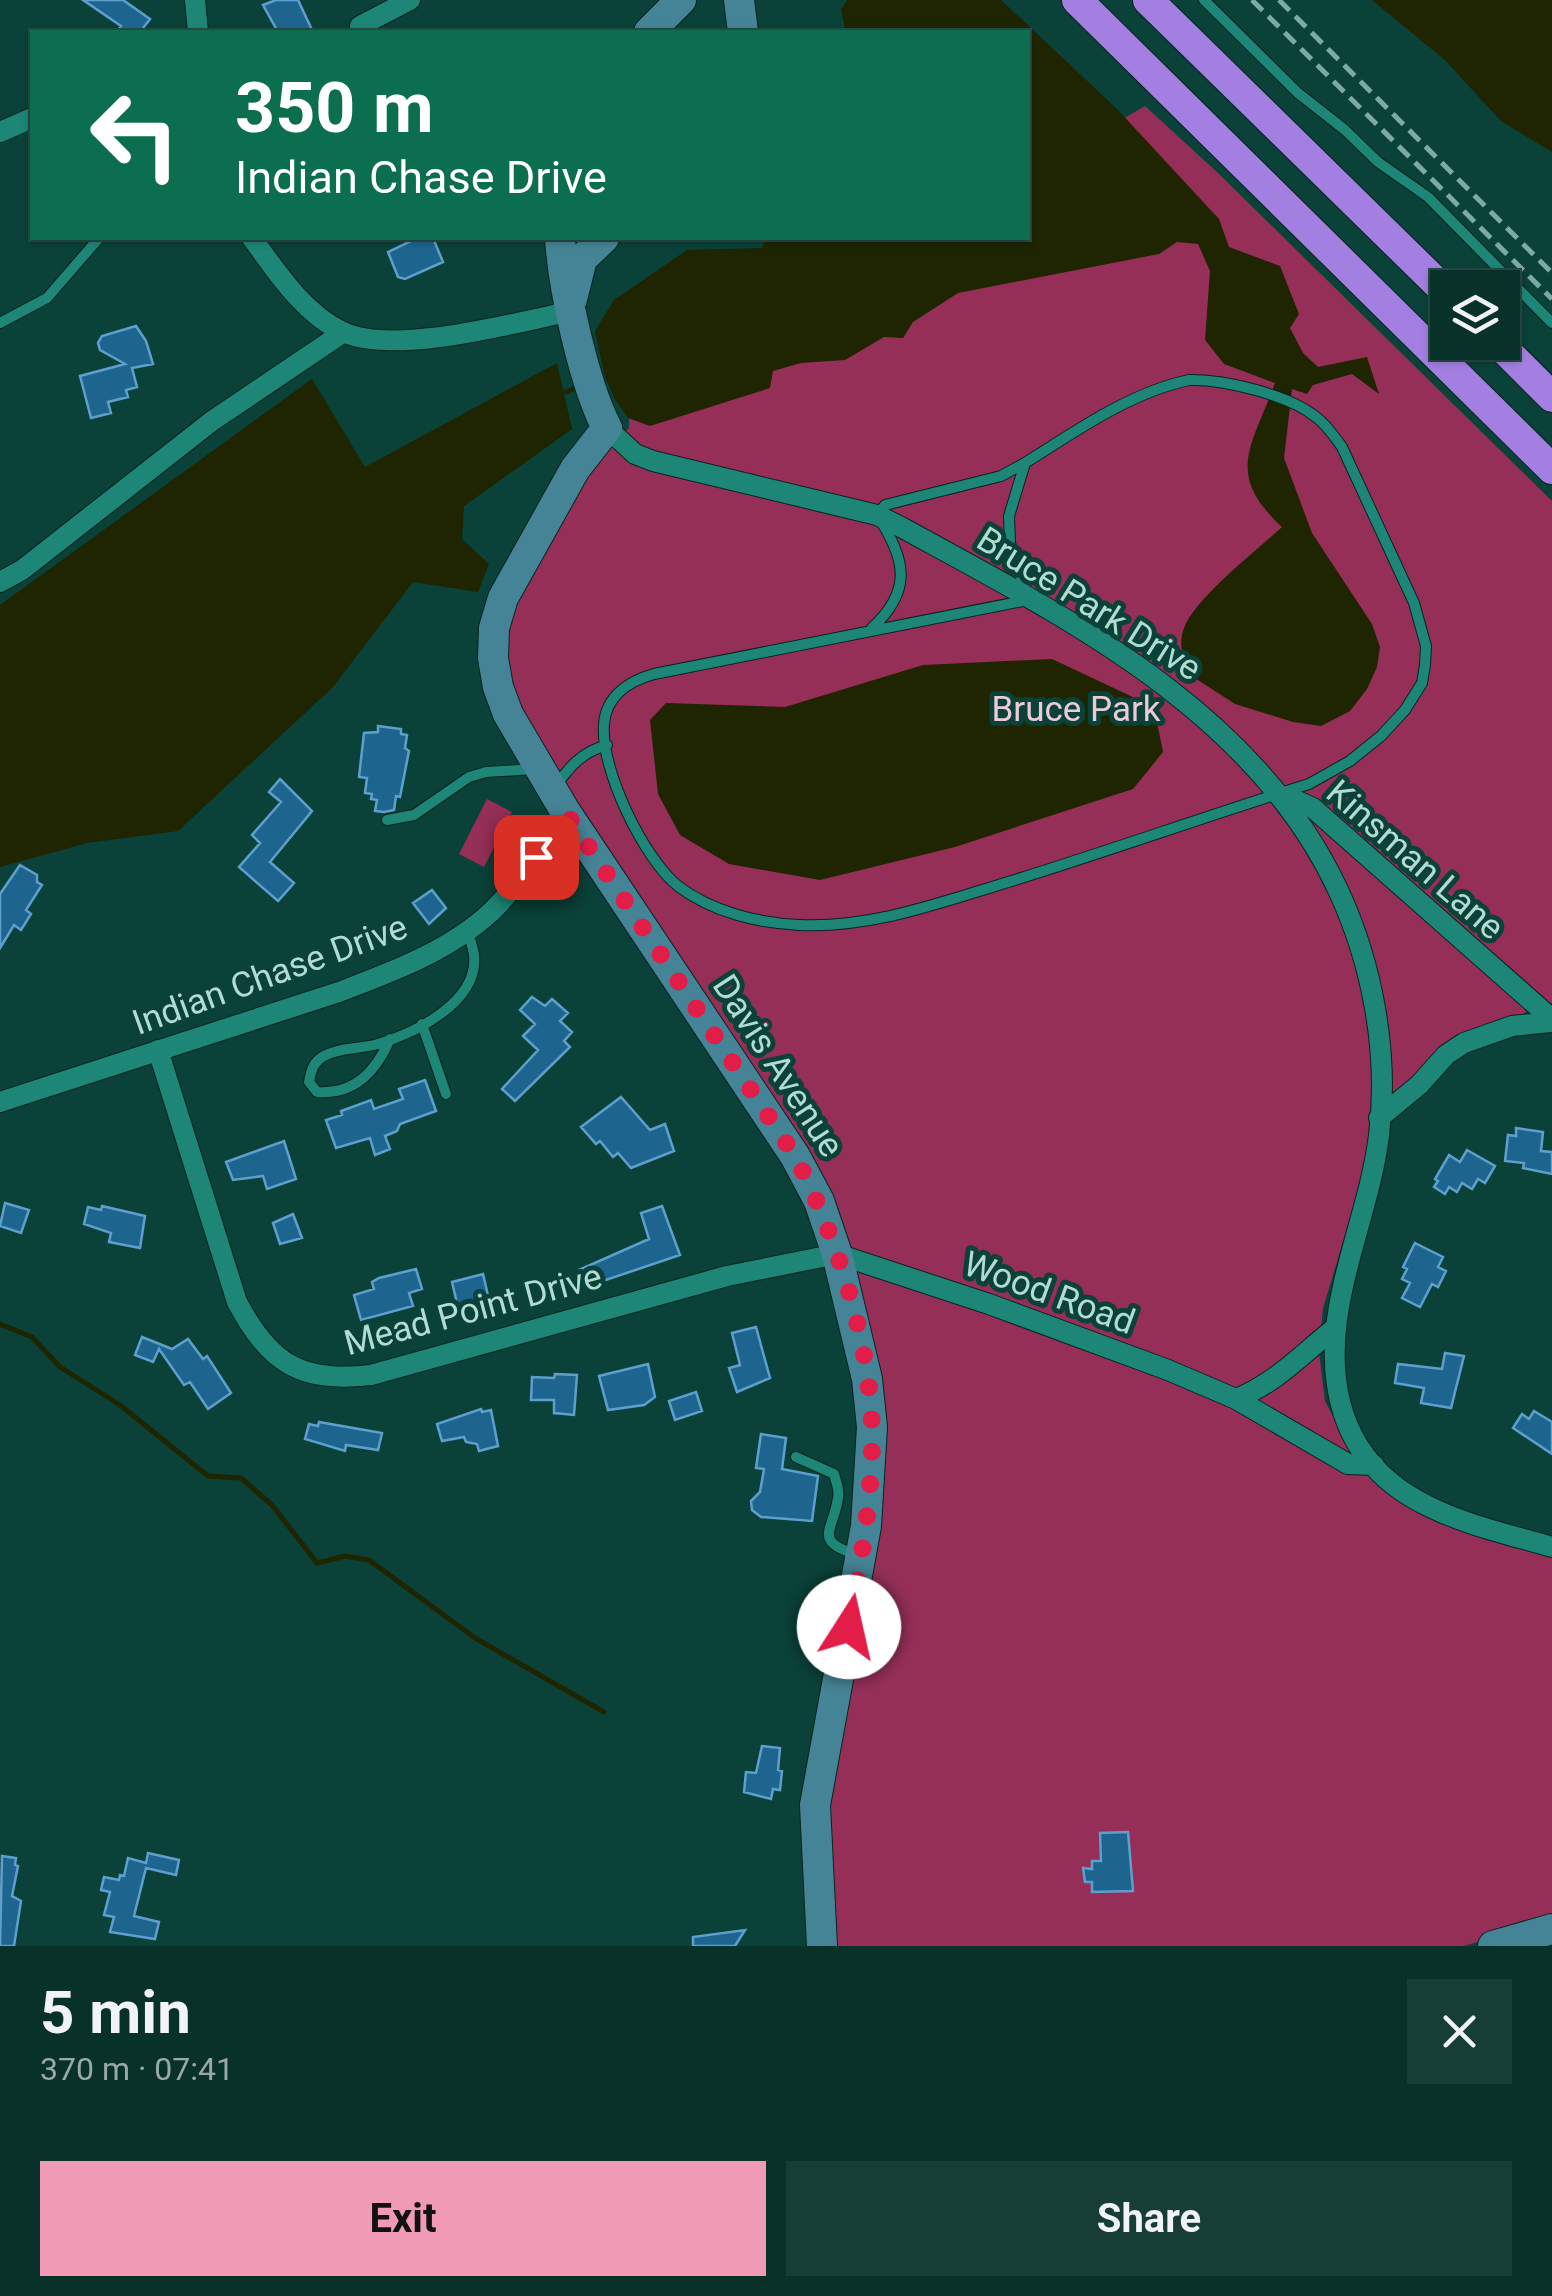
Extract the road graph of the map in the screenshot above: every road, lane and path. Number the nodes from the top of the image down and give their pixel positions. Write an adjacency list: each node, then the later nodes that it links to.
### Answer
1 (195, 0): 9 (street)
2 (410, 0): 8 (street)
3 (682, 0): 10 (main road)
4 (740, 0): 11 (main road)
5 (1076, 0): 27 (highway)
6 (1148, 0): 18 (highway)
7 (1204, 0): 21 (lane)
8 (360, 26)
9 (198, 30)
10 (651, 30)
11 (744, 30)
12 (30, 119): 13 (street)
13 (0, 132)
14 (97, 240): 20 (lane)
15 (254, 240): 22 (street)
16 (560, 240): 19 (main road)
17 (602, 240): 19 (main road)
18 (1430, 276)
19 (574, 318): 22 (street); 25 (main road)
20 (0, 323)
21 (1552, 323)
22 (344, 332): 29 (street)
23 (1515, 360): 24 (highway)
24 (1552, 396)
25 (602, 420): 28 (street, Bruce Park Drive); 33 (main road, Davis Avenue)
26 (1025, 463): 28 (lane); 30 (lane); 34 (lane)
27 (1552, 469)
28 (876, 515): 30 (street, Bruce Park Drive); 31 (lane)
29 (0, 582)
30 (1028, 600): 31 (lane); 34 (street, Bruce Park Drive)
31 (872, 629): 32 (lane)
32 (607, 745): 33 (lane); 34 (lane)
33 (553, 790): 35 (lane); 36 (street, Indian Chase Drive); 44 (main road, Davis Avenue)
34 (1279, 793): 37 (street, Kinsman Lane); 43 (street, Bruce Park Drive)
35 (386, 820)
36 (467, 931): 38 (lane); 40 (street, Indian Chase Drive)
37 (1552, 1020): 43 (street, Kinsman Lane)
38 (422, 1024): 39 (lane); 41 (lane)
39 (390, 1039): 39 (lane)
40 (158, 1050): 42 (street, Indian Chase Drive); 44 (street, Mead Point Drive)
41 (446, 1094)
42 (0, 1102)
43 (1379, 1118): 45 (street, Bruce Park Drive)
44 (837, 1254): 46 (street, Wood Road); 50 (main road, Davis Avenue)
45 (1335, 1328): 46 (street); 48 (street, Bruce Park Drive)
46 (1236, 1398): 48 (street, Wood Road)
47 (796, 1457): 50 (lane)
48 (1374, 1465): 49 (street, Bruce Park Drive)
49 (1552, 1547)
50 (861, 1556): 52 (main road, Davis Avenue)
51 (1552, 1928): 53 (main road)
52 (822, 1946)
53 (1492, 1946)

